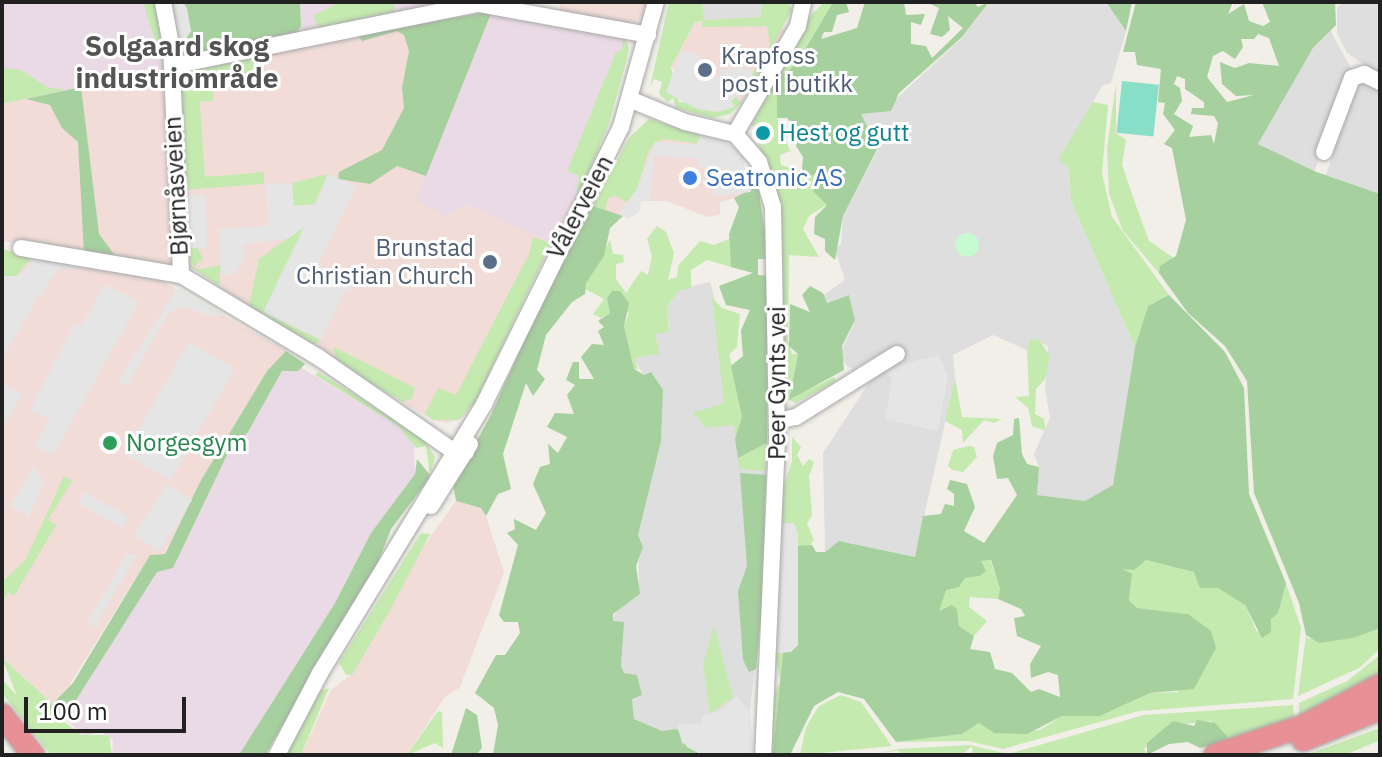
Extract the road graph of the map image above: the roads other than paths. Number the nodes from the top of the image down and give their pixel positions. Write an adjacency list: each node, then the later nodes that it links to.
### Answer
1 (163, 2): 5 (street, Bjørnåsveien)
2 (656, 2): 4 (street, Vålerveien)
3 (803, 2): 8 (street)
4 (648, 35): 5 (street); 7 (street, Vålerveien)
5 (172, 66): 11 (street, Bjørnåsveien)
6 (1380, 82): 9 (street)
7 (629, 99): 8 (street); 14 (street, Vålerveien)
8 (735, 134): 13 (street, Peer Gynts vei)
9 (1324, 152)
10 (21, 248): 11 (street)
11 (181, 275): 14 (street)
12 (897, 354): 13 (street)
13 (777, 421): 22 (street, Peer Gynts vei)
14 (460, 448): 21 (street, Vålerveien)
15 (1380, 685): 23 (highway)
16 (1380, 709): 19 (highway)
17 (2, 715): 20 (highway)
18 (1380, 721): 19 (highway)
19 (1320, 734): 24 (highway)
20 (33, 755)
21 (277, 755)
22 (763, 755)
23 (1215, 755)
24 (1245, 755)

